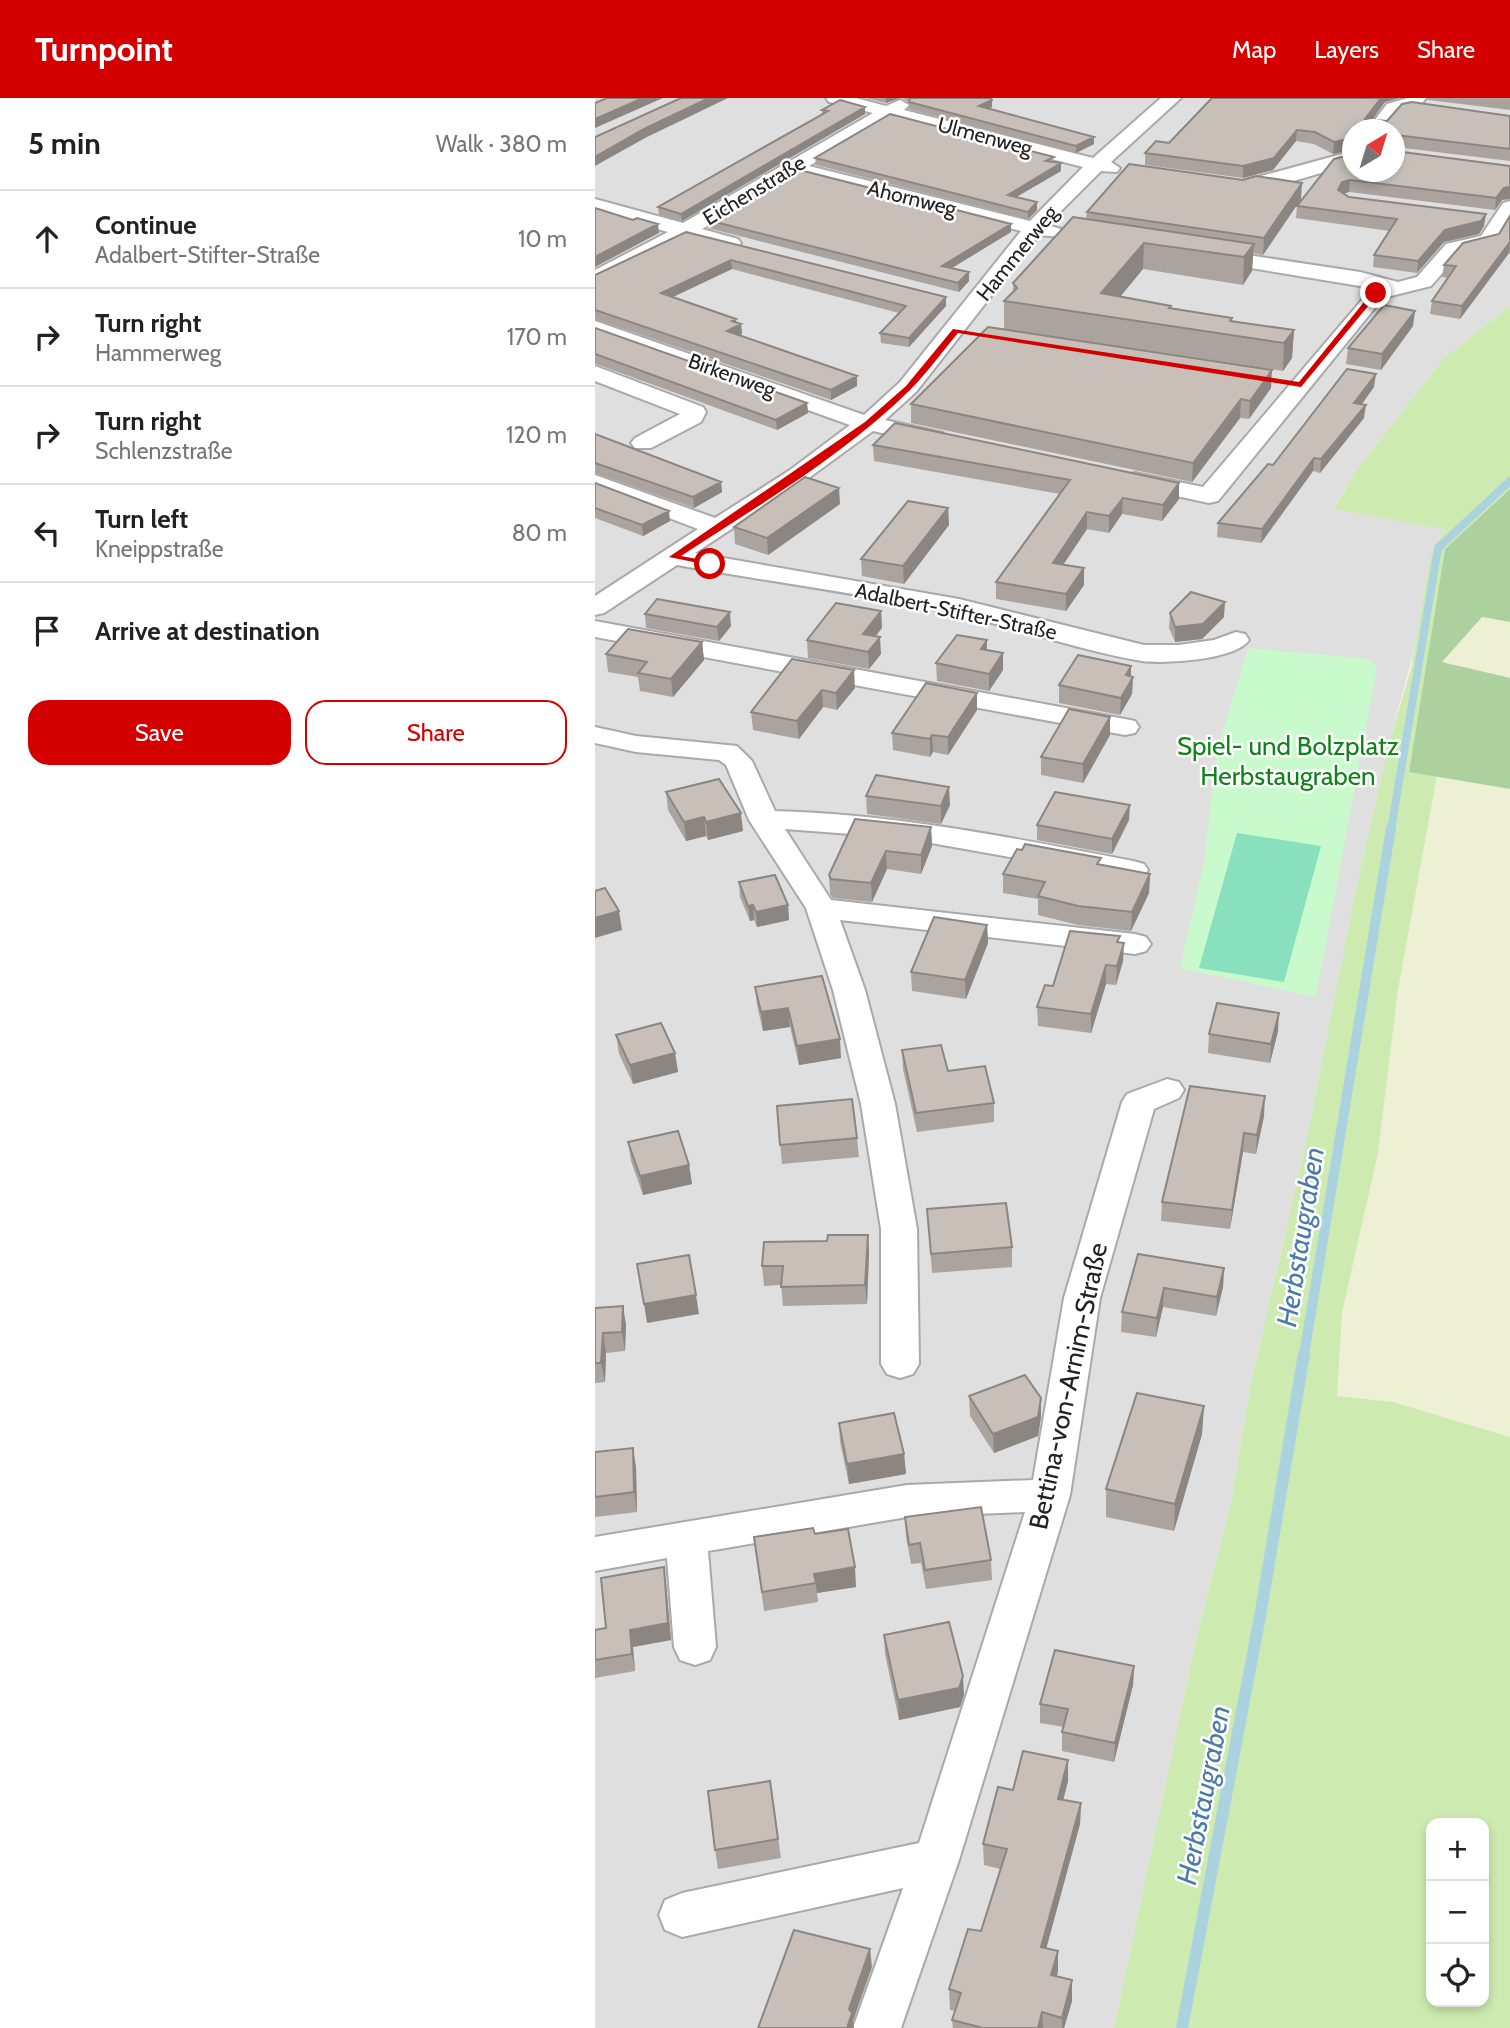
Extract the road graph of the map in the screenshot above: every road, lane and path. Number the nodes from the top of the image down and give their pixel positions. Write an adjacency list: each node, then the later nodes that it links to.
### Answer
1 (835, 98): 5 (street, Ulmenweg)
2 (910, 98): 5 (street, Eichenstraße)
3 (1171, 98): 8 (street, Hammerweg)
4 (1419, 104): 6 (street)
5 (893, 111): 8 (street, Ulmenweg); 9 (street, Eichenstraße)
6 (1384, 119)
7 (1342, 161): 11 (street)
8 (1093, 166): 10 (street, Ulmenweg); 15 (street, Hammerweg)
9 (791, 167): 15 (street, Ahornweg); 16 (street, Eichenstraße)
10 (1124, 170)
11 (1203, 181)
12 (595, 205): 16 (street)
13 (1505, 213): 14 (street); 21 (street)
14 (1473, 216)
15 (1033, 229): 17 (street, Ahornweg); 23 (street, Hammerweg)
16 (684, 231): 18 (street); 20 (street, Eichenstraße)
17 (1076, 236)
18 (751, 248)
19 (1184, 252): 21 (street)
20 (595, 278)
21 (1395, 287): 29 (street)
22 (950, 298): 23 (street)
23 (976, 305): 30 (street, Hammerweg)
24 (595, 327): 25 (street, Birkenweg)
25 (635, 341): 26 (street); 30 (street, Birkenweg)
26 (595, 361)
27 (595, 373): 31 (street)
28 (1274, 380): 29 (street)
29 (1301, 384): 33 (street)
30 (868, 423): 32 (street, Birkenweg); 35 (street, Hammerweg)
31 (643, 443)
32 (963, 444)
33 (1113, 475)
34 (595, 482): 35 (street)
35 (718, 528): 36 (street, Hammerweg)
36 (674, 557): 37 (street, Hammerweg); 39 (street, Adalbert-Stifter-Straße)
37 (595, 607)
38 (595, 629): 40 (street)
39 (1236, 640)
40 (1125, 727)
41 (595, 735): 42 (street)
42 (764, 820): 43 (street); 44 (street)
43 (1133, 870)
44 (821, 908): 45 (street); 47 (street)
45 (1135, 944)
46 (1167, 1090): 48 (street, Bettina-von-Arnim-Straße)
47 (900, 1364)
48 (1049, 1495): 49 (street); 52 (street, Bettina-von-Arnim-Straße)
49 (686, 1538): 50 (street); 51 (street)
50 (595, 1554)
51 (695, 1647)
52 (936, 1860): 53 (street); 54 (street, Bettina-von-Arnim-Straße)
53 (682, 1915)
54 (877, 2028)

